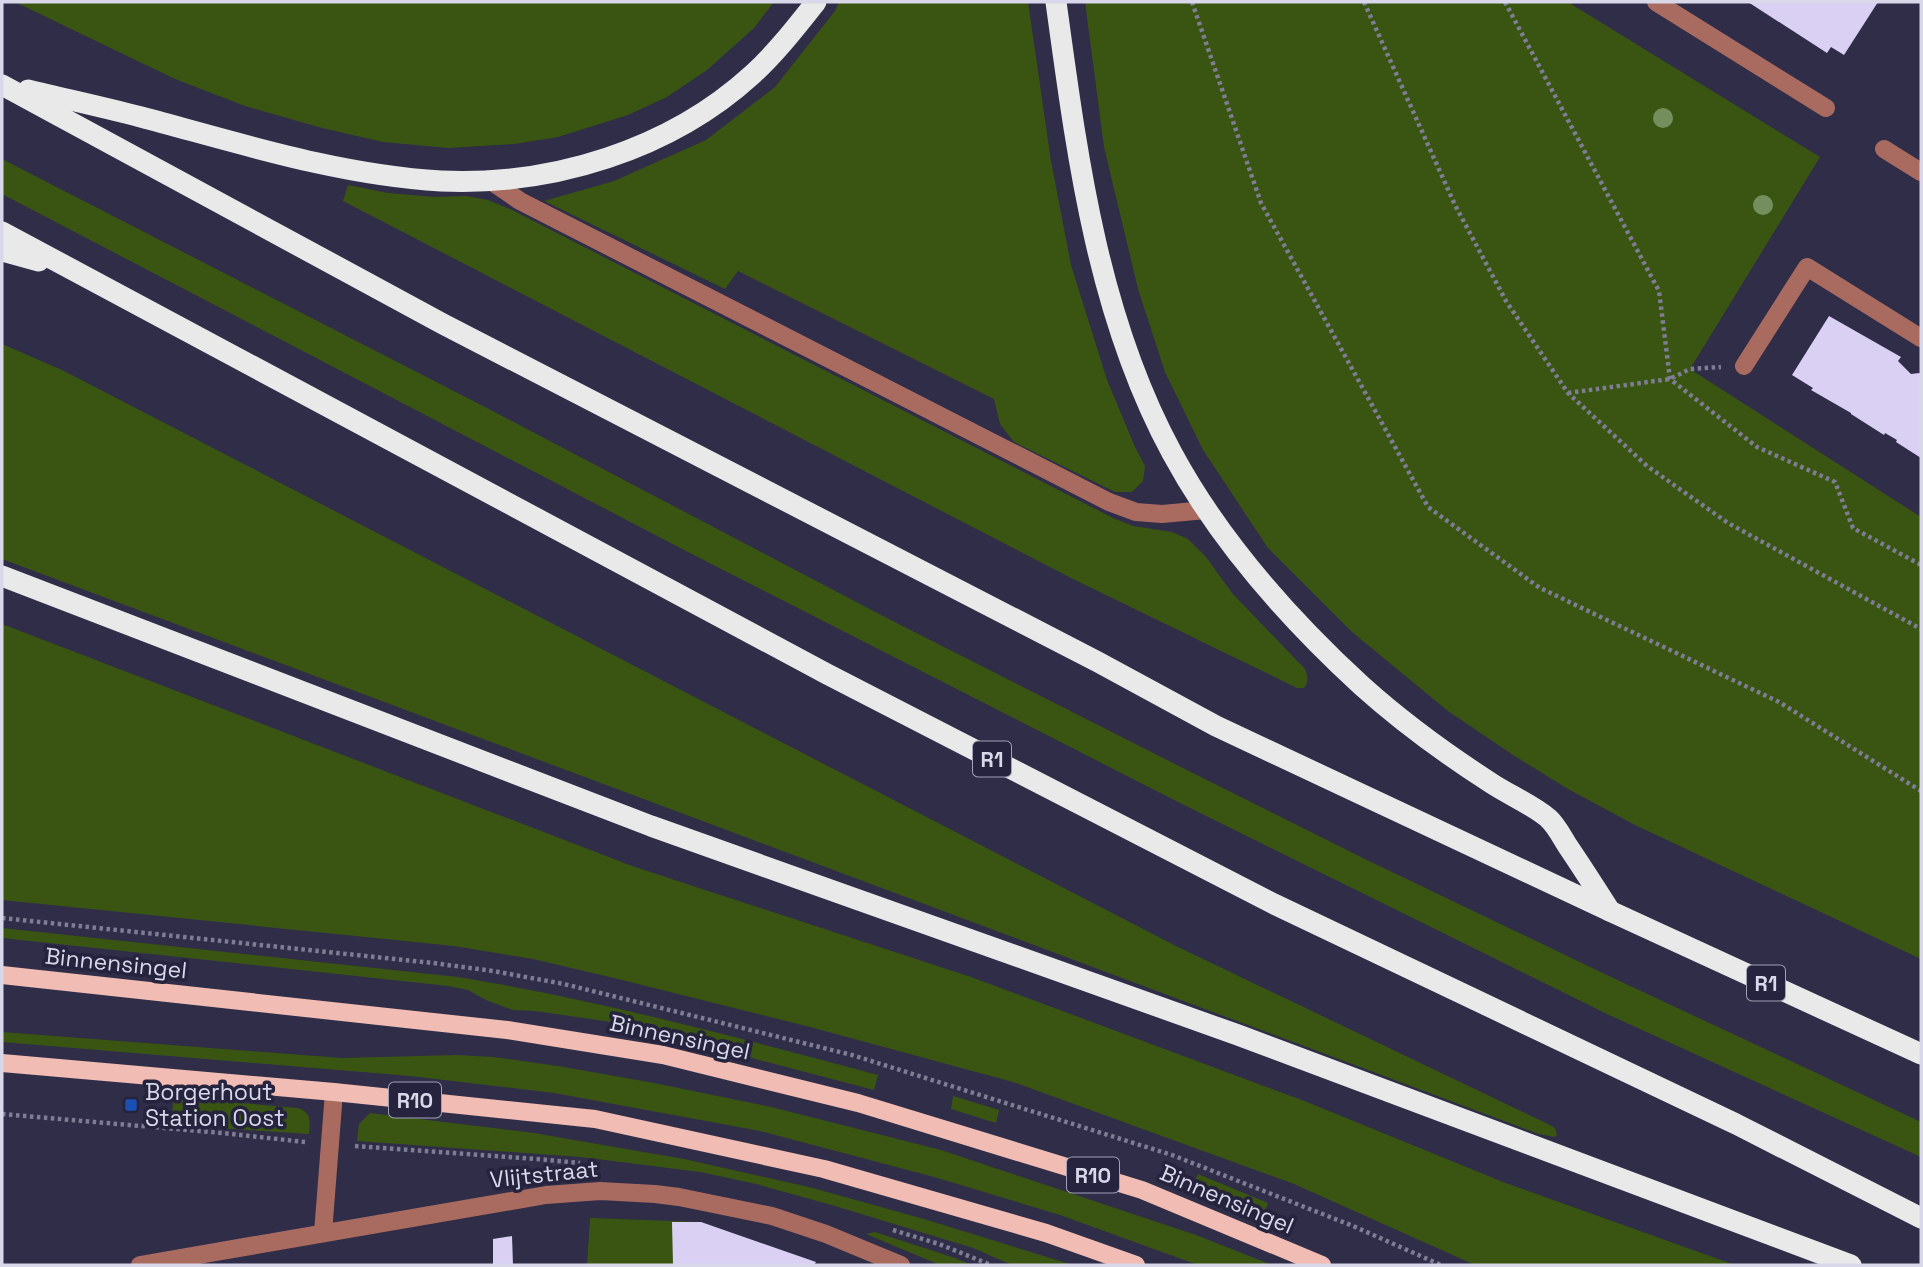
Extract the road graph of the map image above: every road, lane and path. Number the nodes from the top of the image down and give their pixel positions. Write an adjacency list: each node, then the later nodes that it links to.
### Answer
1 (816, 2): 11 (highway)
2 (1056, 2): 19 (highway)
3 (1192, 2): 25 (path)
4 (1364, 2): 18 (path)
5 (1505, 2): 17 (path)
6 (1656, 2): 8 (street)
7 (2, 84): 11 (highway); 26 (highway, R1)
8 (1826, 108)
9 (1884, 149): 10 (street)
10 (1921, 172)
11 (488, 179): 19 (street)
12 (2, 232): 14 (highway, R1)
13 (2, 251): 14 (highway)
14 (78, 272): 33 (highway, R1)
15 (1921, 338): 16 (street)
16 (1744, 366): 17 (path)
17 (1670, 379): 18 (path); 20 (path)
18 (1568, 393): 24 (path)
19 (1206, 510): 26 (highway)
20 (1921, 565)
21 (2, 576): 23 (highway)
22 (2, 584): 23 (highway)
23 (64, 600): 39 (highway)
24 (1921, 629)
25 (1921, 791)
26 (1612, 912): 28 (highway, R1)
27 (2, 975): 38 (main road, Binnensingel / R10)
28 (1921, 1054)
29 (2, 1063): 30 (main road, R10)
30 (334, 1092): 32 (street); 37 (main road, R10)
31 (2, 1114): 32 (path)
32 (329, 1144): 34 (street)
33 (1921, 1218)
34 (323, 1233): 35 (street, Vlijtstraat); 36 (street, Vlijtstraat)
35 (140, 1265)
36 (901, 1265)
37 (1136, 1265)
38 (1322, 1265)
39 (1851, 1265)

